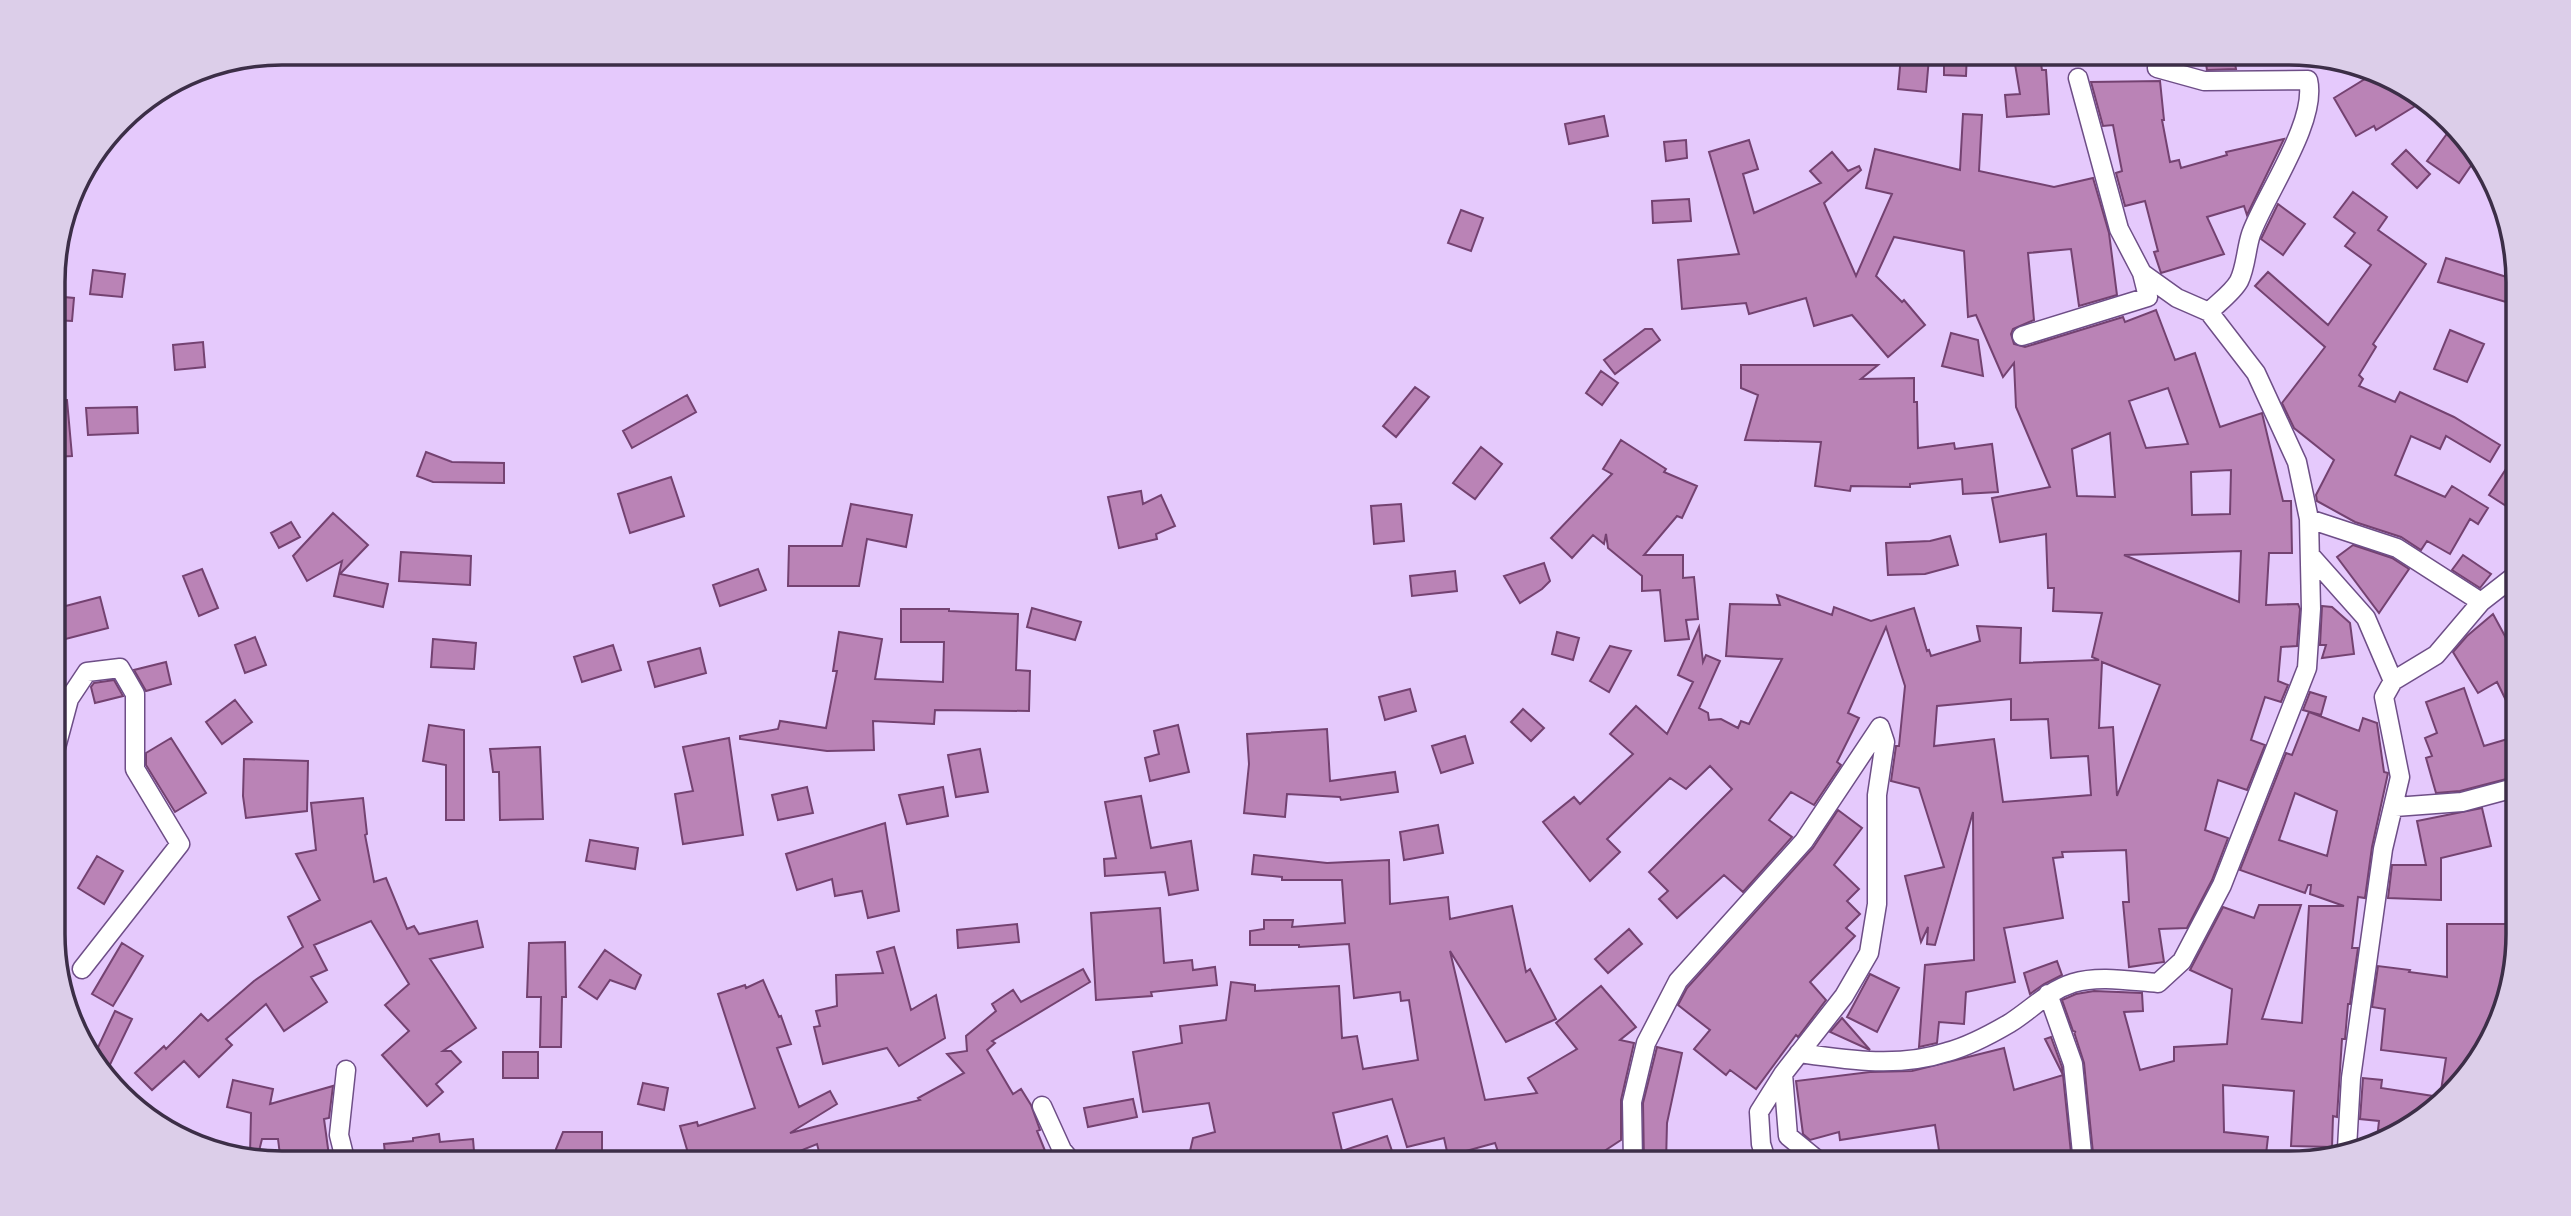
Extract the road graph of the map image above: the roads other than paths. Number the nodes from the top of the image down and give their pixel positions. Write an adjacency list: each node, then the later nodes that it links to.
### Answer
1 (2157, 68): 4 (street)
2 (2078, 78): 3 (street)
3 (2142, 273): 4 (street); 5 (street)
4 (2209, 312): 6 (street)
5 (2022, 336)
6 (2309, 519): 7 (street); 9 (street)
7 (2310, 555): 10 (street); 15 (street)
8 (2506, 584): 9 (street)
9 (2481, 602): 10 (street)
10 (2393, 681): 13 (street)
11 (65, 714): 14 (street)
12 (2506, 790): 13 (street)
13 (2395, 807): 20 (street)
14 (82, 969)
15 (2048, 994): 16 (street); 26 (street)
16 (1799, 1054): 18 (street); 23 (street)
17 (346, 1070): 21 (street)
18 (1783, 1074): 24 (street); 25 (street)
19 (1042, 1106): 22 (street)
20 (2347, 1143)
21 (343, 1151)
22 (1063, 1151)
23 (1633, 1151)
24 (1763, 1151)
25 (1806, 1151)
26 (2082, 1151)

